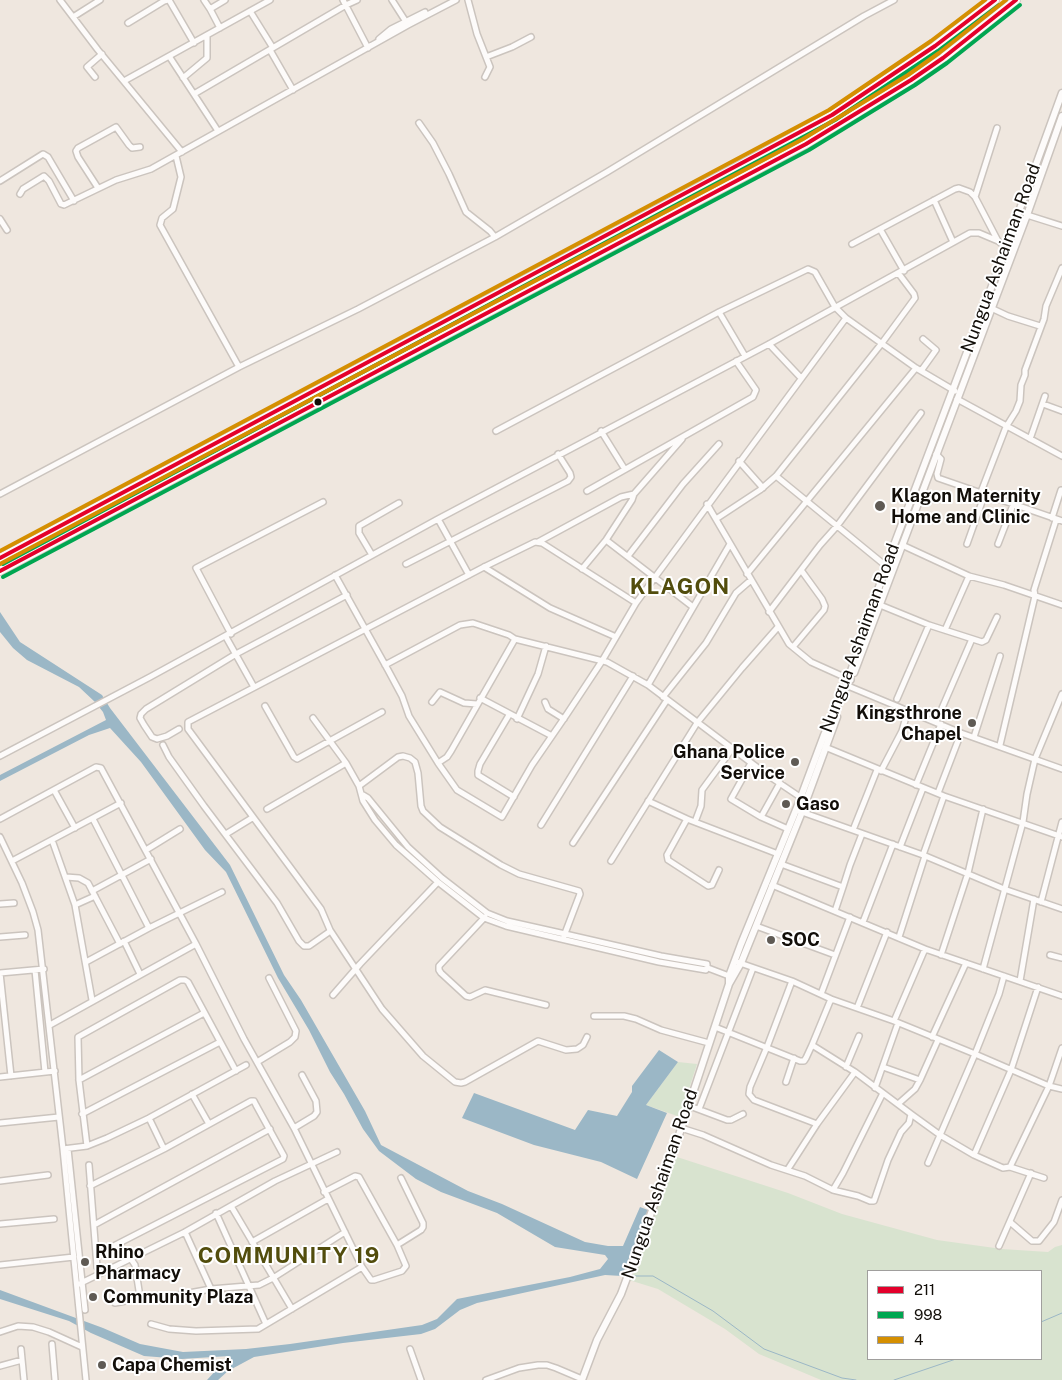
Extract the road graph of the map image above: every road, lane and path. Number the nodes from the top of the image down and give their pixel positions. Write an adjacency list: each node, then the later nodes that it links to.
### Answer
1 (60, 0): 18 (street)
2 (100, 0): 18 (street)
3 (166, 0): 19 (street); 24 (street)
4 (204, 0): 16 (street)
5 (225, 0): 16 (street)
6 (270, 0): 17 (street)
7 (357, 0): 14 (street)
8 (392, 0): 20 (street)
9 (456, 0): 20 (street)
10 (468, 0): 29 (street)
11 (894, 0): 57 (street)
12 (996, 0): 121 (highway)
13 (1016, 0): 127 (highway)
14 (344, 2): 25 (street); 26 (street)
15 (439, 5): 20 (street)
16 (210, 9): 21 (street)
17 (250, 11): 21 (street); 26 (street)
18 (72, 17): 27 (street)
19 (128, 23)
20 (407, 24): 25 (street)
21 (220, 28): 22 (street)
22 (207, 36): 24 (street); 32 (street)
23 (532, 37): 29 (street)
24 (194, 43): 28 (street)
25 (368, 48): 34 (street)
26 (272, 49): 34 (street); 36 (street)
27 (102, 54): 30 (street); 33 (street)
28 (169, 56): 32 (street); 33 (street)
29 (486, 57): 31 (street)
30 (95, 77)
31 (485, 77)
32 (183, 78): 36 (street)
33 (124, 81): 44 (street)
34 (293, 90): 42 (street)
35 (1062, 93): 37 (main road, Nungua Ashaiman Road)
36 (194, 94): 42 (street)
37 (1061, 101): 61 (main road, Nungua Ashaiman Road)
38 (1062, 116): 40 (main road, Nungua Ashaiman Road)
39 (418, 123): 57 (street)
40 (1060, 125): 52 (main road, Nungua Ashaiman Road)
41 (997, 128): 49 (street)
42 (218, 131): 44 (street)
43 (140, 147): 47 (street)
44 (182, 152): 45 (street)
45 (176, 156): 47 (street); 75 (street)
46 (0, 181): 51 (street)
47 (98, 188): 51 (street)
48 (20, 194): 51 (street)
49 (975, 197): 50 (street); 58 (street)
50 (934, 200): 55 (street); 59 (street)
51 (74, 201)
52 (1027, 215): 54 (street); 62 (main road, Nungua Ashaiman Road)
53 (0, 219): 56 (street)
54 (1062, 226)
55 (880, 229): 60 (street); 64 (street)
56 (7, 230)
57 (494, 237): 75 (street)
58 (998, 241): 59 (street); 61 (street)
59 (953, 242): 64 (street)
60 (852, 244)
61 (1006, 248): 62 (street); 79 (main road, Nungua Ashaiman Road)
62 (1013, 252): 66 (main road, Nungua Ashaiman Road)
63 (1062, 268): 69 (street)
64 (901, 272): 65 (street); 72 (street)
65 (835, 307): 67 (street); 68 (street); 71 (street)
66 (991, 308): 69 (street); 80 (main road, Nungua Ashaiman Road)
67 (719, 312): 73 (street); 86 (street)
68 (846, 318): 72 (street); 78 (street)
69 (1040, 326): 85 (street)
70 (923, 340): 77 (street)
71 (768, 344): 73 (street); 78 (street)
72 (882, 344): 76 (street); 96 (street)
73 (745, 356): 74 (street)
74 (736, 361): 87 (street); 88 (street)
75 (239, 367): 101 (street)
76 (916, 368): 77 (street); 103 (street)
77 (921, 372): 79 (street)
78 (801, 378): 94 (street)
79 (951, 390): 80 (street); 123 (main road, Nungua Ashaiman Road)
80 (958, 396): 85 (street); 92 (main road, Nungua Ashaiman Road)
81 (1045, 396): 82 (street)
82 (1043, 404): 83 (street); 89 (street)
83 (1062, 411)
84 (921, 413): 111 (street)
85 (1006, 427): 89 (street); 100 (street)
86 (496, 431)
87 (601, 431): 91 (street); 95 (street)
88 (685, 435): 95 (street); 102 (street)
89 (1030, 439): 93 (street)
90 (719, 444): 120 (street)
91 (558, 454): 108 (street); 112 (street)
92 (936, 454): 100 (street); 118 (main road, Nungua Ashaiman Road)
93 (1062, 456)
94 (739, 461): 97 (street); 106 (street)
95 (624, 468): 99 (street)
96 (776, 476): 97 (street); 103 (street)
97 (763, 488): 109 (street)
98 (1061, 490): 110 (street)
99 (587, 491)
100 (980, 492): 107 (street); 116 (street)
101 (0, 494)
102 (634, 494): 113 (street); 114 (street)
103 (806, 500): 111 (street); 128 (street)
104 (323, 502): 146 (street)
105 (398, 503): 119 (street)
106 (707, 504): 109 (street); 131 (street)
107 (1013, 505): 110 (street); 117 (street)
108 (438, 519): 112 (street); 119 (street)
109 (716, 519): 115 (street)
110 (1057, 520): 135 (street)
111 (837, 526): 123 (street); 126 (street)
112 (450, 540): 122 (street); 130 (street)
113 (606, 540): 120 (street); 125 (street)
114 (538, 542): 124 (street); 125 (street)
115 (730, 544): 128 (street); 139 (street)
116 (967, 544)
117 (998, 544)
118 (902, 545): 132 (street); 138 (main road, Nungua Ashaiman Road)
119 (372, 555): 129 (street)
120 (628, 556): 131 (street)
121 (0, 558)
122 (406, 564)
123 (886, 566): 157 (main road, Nungua Ashaiman Road)
124 (484, 567): 130 (street); 147 (street)
125 (582, 569): 136 (street)
126 (801, 570): 140 (street); 151 (street)
127 (0, 572)
128 (748, 574): 133 (street)
129 (335, 575): 134 (street); 146 (street)
130 (469, 575): 144 (street)
131 (655, 576): 136 (street); 139 (street)
132 (969, 576): 135 (street); 145 (street)
133 (751, 580): 140 (street); 162 (street)
134 (347, 595): 144 (street); 152 (street)
135 (1035, 596): 137 (street); 182 (street)
136 (636, 603): 147 (street)
137 (1062, 605)
138 (880, 606): 142 (street); 157 (main road, Nungua Ashaiman Road)
139 (693, 607): 158 (street)
140 (769, 612): 143 (street)
141 (997, 617): 149 (street)
142 (930, 625): 145 (street); 163 (street)
143 (778, 628): 151 (street); 175 (street)
144 (365, 629): 155 (street); 159 (street)
145 (945, 630): 149 (street)
146 (229, 635): 152 (street); 185 (street)
147 (616, 637): 154 (street)
148 (515, 639): 150 (street); 155 (street); 161 (street)
149 (972, 639): 174 (street)
150 (546, 646): 154 (street); 172 (street)
151 (793, 647): 157 (street)
152 (236, 654): 159 (street); 176 (street)
153 (1000, 656): 179 (street)
154 (602, 661): 156 (street); 173 (street)
155 (385, 665): 188 (street)
156 (633, 676): 158 (street); 215 (street)
157 (849, 682): 168 (street); 183 (main road, Nungua Ashaiman Road); 201 (main road, Nungua Ashaiman Road)
158 (648, 685): 162 (street)
159 (254, 687): 208 (street)
160 (1062, 694): 186 (street)
161 (480, 698): 166 (street); 170 (street)
162 (665, 698): 175 (street); 225 (street)
163 (897, 699)
164 (432, 702): 166 (street)
165 (545, 702): 173 (street)
166 (477, 704): 188 (street)
167 (265, 706): 180 (street)
168 (908, 710): 174 (street); 191 (street)
169 (382, 712): 180 (street)
170 (509, 715): 172 (street); 200 (street)
171 (313, 718): 180 (street)
172 (517, 718): 178 (street)
173 (564, 719): 178 (street)
174 (939, 723): 177 (street); 193 (street)
175 (697, 724): 184 (street); 202 (street)
176 (179, 729)
177 (962, 733): 179 (street); 197 (street)
178 (552, 736): 200 (street)
179 (974, 737): 182 (street)
180 (331, 741): 187 (street)
181 (163, 745): 220 (street)
182 (1000, 745): 186 (street)
183 (825, 747): 191 (street); 201 (main road, Nungua Ashaiman Road)
184 (732, 749): 189 (street); 212 (street)
185 (0, 756)
186 (1035, 759): 190 (street); 213 (street)
187 (346, 763): 194 (street); 204 (street)
188 (438, 763): 200 (street)
189 (751, 763): 192 (street); 207 (street)
190 (1062, 769)
191 (879, 770): 193 (street); 219 (street)
192 (780, 784): 201 (street); 207 (street)
193 (916, 785): 195 (street)
194 (359, 786): 198 (street); 262 (street)
195 (923, 788): 197 (street); 227 (street)
196 (54, 790): 203 (street); 209 (street); 216 (street)
197 (938, 793): 199 (street)
198 (363, 795): 239 (street); 253 (street)
199 (944, 796): 205 (street); 230 (street)
200 (514, 797)
201 (803, 799): 206 (main road, Nungua Ashaiman Road)
202 (648, 801): 211 (street); 233 (street)
203 (121, 803): 210 (street); 228 (street)
204 (267, 809)
205 (983, 809): 213 (street); 236 (street)
206 (799, 811): 218 (main road, Nungua Ashaiman Road); 219 (street); 234 (main road, Nungua Ashaiman Road)
207 (761, 816): 218 (street)
208 (252, 818): 220 (street); 258 (street)
209 (0, 819)
210 (93, 819): 216 (street); 237 (street)
211 (687, 819): 212 (street); 235 (street)
212 (695, 822): 229 (street)
213 (1023, 822): 222 (street); 242 (street)
214 (1062, 822): 222 (street)
215 (541, 825)
216 (75, 828): 224 (street)
217 (180, 829): 228 (street)
218 (788, 829): 229 (main road, Nungua Ashaiman Road)
219 (853, 830): 221 (street)
220 (226, 834): 258 (street)
221 (862, 834): 226 (street); 241 (street)
222 (1060, 836): 246 (street)
223 (0, 837): 232 (street)
224 (52, 840): 232 (street); 238 (street)
225 (573, 843)
226 (893, 844): 227 (street); 255 (street)
227 (900, 847): 230 (street)
228 (146, 850): 231 (street)
229 (778, 854): 272 (main road, Nungua Ashaiman Road)
230 (924, 855): 236 (street); 263 (street)
231 (151, 859): 237 (street); 252 (street)
232 (12, 861): 275 (street)
233 (611, 861)
234 (780, 864): 240 (main road, Nungua Ashaiman Road); 241 (street)
235 (719, 870)
236 (968, 874): 242 (street); 267 (street)
237 (122, 875): 244 (street); 257 (street)
238 (66, 877): 244 (street); 249 (street)
239 (438, 882): 253 (street); 276 (street)
240 (772, 885): 251 (street); 256 (main road, Nungua Ashaiman Road)
241 (843, 888): 251 (street)
242 (1004, 889): 245 (street); 277 (street)
243 (222, 892): 252 (street)
244 (93, 894): 249 (street); 264 (street)
245 (1034, 900): 246 (street); 285 (street)
246 (1041, 902): 250 (street)
247 (14, 903): 248 (street)
248 (0, 904)
249 (75, 906): 271 (street)
250 (1062, 909)
251 (836, 911): 254 (street)
252 (179, 912): 257 (street); 265 (street)
253 (486, 916): 262 (street); 293 (street)
254 (850, 917): 255 (street); 268 (street)
255 (863, 922): 259 (street)
256 (756, 926): 268 (street); 272 (main road, Nungua Ashaiman Road)
257 (149, 928): 264 (street)
258 (330, 930): 276 (street)
259 (888, 932): 263 (street); 294 (street)
260 (25, 935): 261 (street)
261 (0, 937)
262 (564, 937): 281 (street)
263 (900, 937): 266 (street)
264 (122, 942): 271 (street); 280 (street)
265 (196, 944): 280 (street); 311 (street)
266 (924, 949): 267 (street); 297 (street)
267 (941, 954): 273 (street)
268 (835, 955): 288 (street)
269 (1050, 955): 270 (street)
270 (1062, 958)
271 (86, 962): 292 (street)
272 (738, 962): 274 (street); 281 (main road, Nungua Ashaiman Road); 286 (main road, Nungua Ashaiman Road)
273 (966, 964): 277 (street); 303 (street)
274 (753, 968): 284 (street); 300 (street)
275 (44, 969): 278 (street); 298 (street)
276 (355, 969): 289 (street); 302 (street)
277 (983, 969): 282 (street)
278 (35, 970): 279 (street); 318 (street)
279 (0, 973): 321 (street)
280 (140, 974): 292 (street)
281 (730, 976): 286 (main road, Nungua Ashaiman Road)
282 (1004, 976): 285 (street); 309 (street)
283 (268, 978): 311 (street)
284 (792, 981): 288 (street); 307 (street)
285 (1020, 981): 287 (street)
286 (729, 984): 299 (main road, Nungua Ashaiman Road)
287 (1038, 987): 290 (street); 315 (street)
288 (821, 994): 291 (street)
289 (333, 995)
290 (1062, 996)
291 (831, 999): 294 (street); 306 (street)
292 (92, 1000): 298 (street)
293 (546, 1005)
294 (857, 1008): 297 (street)
295 (204, 1013): 304 (street); 323 (street); 323 (street)
296 (594, 1016): 305 (street)
297 (896, 1022): 303 (street); 314 (street)
298 (50, 1025): 316 (street)
299 (715, 1028): 300 (street); 305 (main road, Nungua Ashaiman Road)
300 (728, 1032): 307 (street); 333 (street)
301 (859, 1036): 313 (street)
302 (587, 1037)
303 (935, 1039): 309 (street); 324 (street)
304 (220, 1042): 317 (street); 334 (street)
305 (709, 1043): 332 (main road, Nungua Ashaiman Road)
306 (812, 1045): 310 (street); 313 (street)
307 (767, 1047): 310 (street); 341 (street)
308 (1062, 1048): 326 (street)
309 (975, 1054): 315 (street); 345 (street)
310 (794, 1058): 325 (street)
311 (257, 1062): 342 (street)
312 (246, 1066): 317 (street)
313 (846, 1067): 319 (street)
314 (883, 1067): 324 (street); 327 (street)
315 (1011, 1070): 326 (street); 350 (street)
316 (55, 1071): 318 (street); 337 (street)
317 (236, 1071): 330 (street)
318 (45, 1072): 321 (street)
319 (854, 1072): 327 (street); 341 (street)
320 (302, 1075): 342 (street)
321 (11, 1076): 322 (street)
322 (0, 1077)
323 (80, 1080): 334 (street)
324 (920, 1080): 331 (street)
325 (786, 1082)
326 (1049, 1086): 328 (street); 354 (street)
327 (876, 1088): 329 (street)
328 (1062, 1089)
329 (882, 1093): 331 (street); 362 (street)
330 (192, 1094): 338 (street); 340 (street)
331 (898, 1104): 336 (street)
332 (688, 1105): 333 (street); 343 (main road, Nungua Ashaiman Road)
333 (699, 1109): 335 (street)
334 (82, 1114): 346 (street)
335 (743, 1114)
336 (911, 1114): 345 (street); 362 (street)
337 (59, 1117): 339 (street); 347 (street)
338 (149, 1118): 346 (street); 348 (street)
339 (0, 1123)
340 (209, 1124): 344 (street); 348 (street)
341 (817, 1124): 355 (street)
342 (294, 1128): 353 (street)
343 (681, 1128): 355 (street); 401 (main road, Nungua Ashaiman Road)
344 (270, 1129): 371 (street); 377 (street)
345 (940, 1135): 350 (street); 351 (street)
346 (87, 1146): 347 (street)
347 (66, 1149): 378 (street); 384 (street)
348 (164, 1149): 361 (street)
349 (337, 1152): 353 (street)
350 (974, 1155): 354 (street)
351 (928, 1163)
352 (89, 1165): 361 (street)
353 (311, 1165): 363 (street); 366 (street)
354 (1010, 1166): 356 (street)
355 (788, 1169): 362 (street)
356 (1031, 1173): 359 (street); 369 (street)
357 (48, 1176): 360 (street)
358 (401, 1178): 375 (street)
359 (1044, 1178)
360 (0, 1181)
361 (90, 1186): 371 (street)
362 (833, 1190)
363 (324, 1192): 364 (street); 375 (street)
364 (328, 1199): 373 (street); 374 (street)
365 (1062, 1200): 369 (street)
366 (231, 1206): 367 (street); 374 (street)
367 (216, 1213): 372 (street); 385 (street)
368 (54, 1219): 370 (street)
369 (1010, 1222): 376 (street)
370 (0, 1224)
371 (94, 1224): 377 (street)
372 (185, 1232): 379 (street); 386 (street)
373 (345, 1232): 382 (street); 383 (street)
374 (252, 1242): 383 (street)
375 (397, 1245): 382 (street)
376 (999, 1246)
377 (96, 1255): 381 (street)
378 (74, 1257): 380 (street); 384 (street)
379 (131, 1259): 384 (street); 387 (street)
380 (0, 1265)
381 (97, 1267)
382 (362, 1267): 389 (street)
383 (273, 1278): 385 (street); 389 (street)
384 (80, 1284): 390 (street); 395 (street)
385 (249, 1286): 386 (street); 392 (street)
386 (211, 1289): 387 (street)
387 (141, 1298): 388 (street)
388 (115, 1303)
389 (292, 1309): 392 (street)
390 (86, 1310)
391 (151, 1324): 392 (street)
392 (266, 1324)
393 (0, 1332): 395 (street)
394 (52, 1344): 403 (street)
395 (82, 1347): 404 (street)
396 (21, 1349): 398 (street)
397 (410, 1349): 405 (street)
398 (22, 1360): 399 (street); 402 (street)
399 (0, 1366)
400 (501, 1377): 401 (street); 406 (street)
401 (582, 1379)
402 (24, 1380)
403 (55, 1380)
404 (86, 1380)
405 (421, 1380)
406 (486, 1380)

